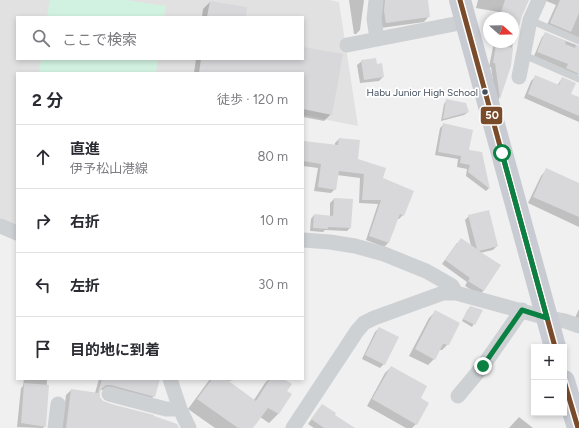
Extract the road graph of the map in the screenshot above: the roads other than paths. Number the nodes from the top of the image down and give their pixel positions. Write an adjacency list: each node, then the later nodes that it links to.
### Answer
1 (376, 0): 6 (street)
2 (460, 0): 5 (main road)
3 (539, 0): 4 (street)
4 (530, 20): 7 (lane); 9 (street)
5 (466, 22): 6 (street); 17 (main road)
6 (377, 39): 8 (street)
7 (579, 41)
8 (347, 46)
9 (524, 55): 10 (street); 11 (lane)
10 (519, 77)
11 (579, 79)
12 (0, 226): 13 (street)
13 (16, 233)
14 (304, 240): 15 (street)
15 (456, 293): 16 (street); 26 (street)
16 (522, 310): 17 (street); 23 (street)
17 (547, 318): 18 (street); 19 (main road)
18 (579, 326)
19 (554, 344)
20 (170, 380): 25 (street)
21 (567, 391): 29 (main road)
22 (110, 394): 25 (street)
23 (458, 396)
24 (58, 404): 27 (street)
25 (180, 409): 28 (street)
26 (296, 427)
27 (55, 428)
28 (189, 428)
29 (578, 428)

